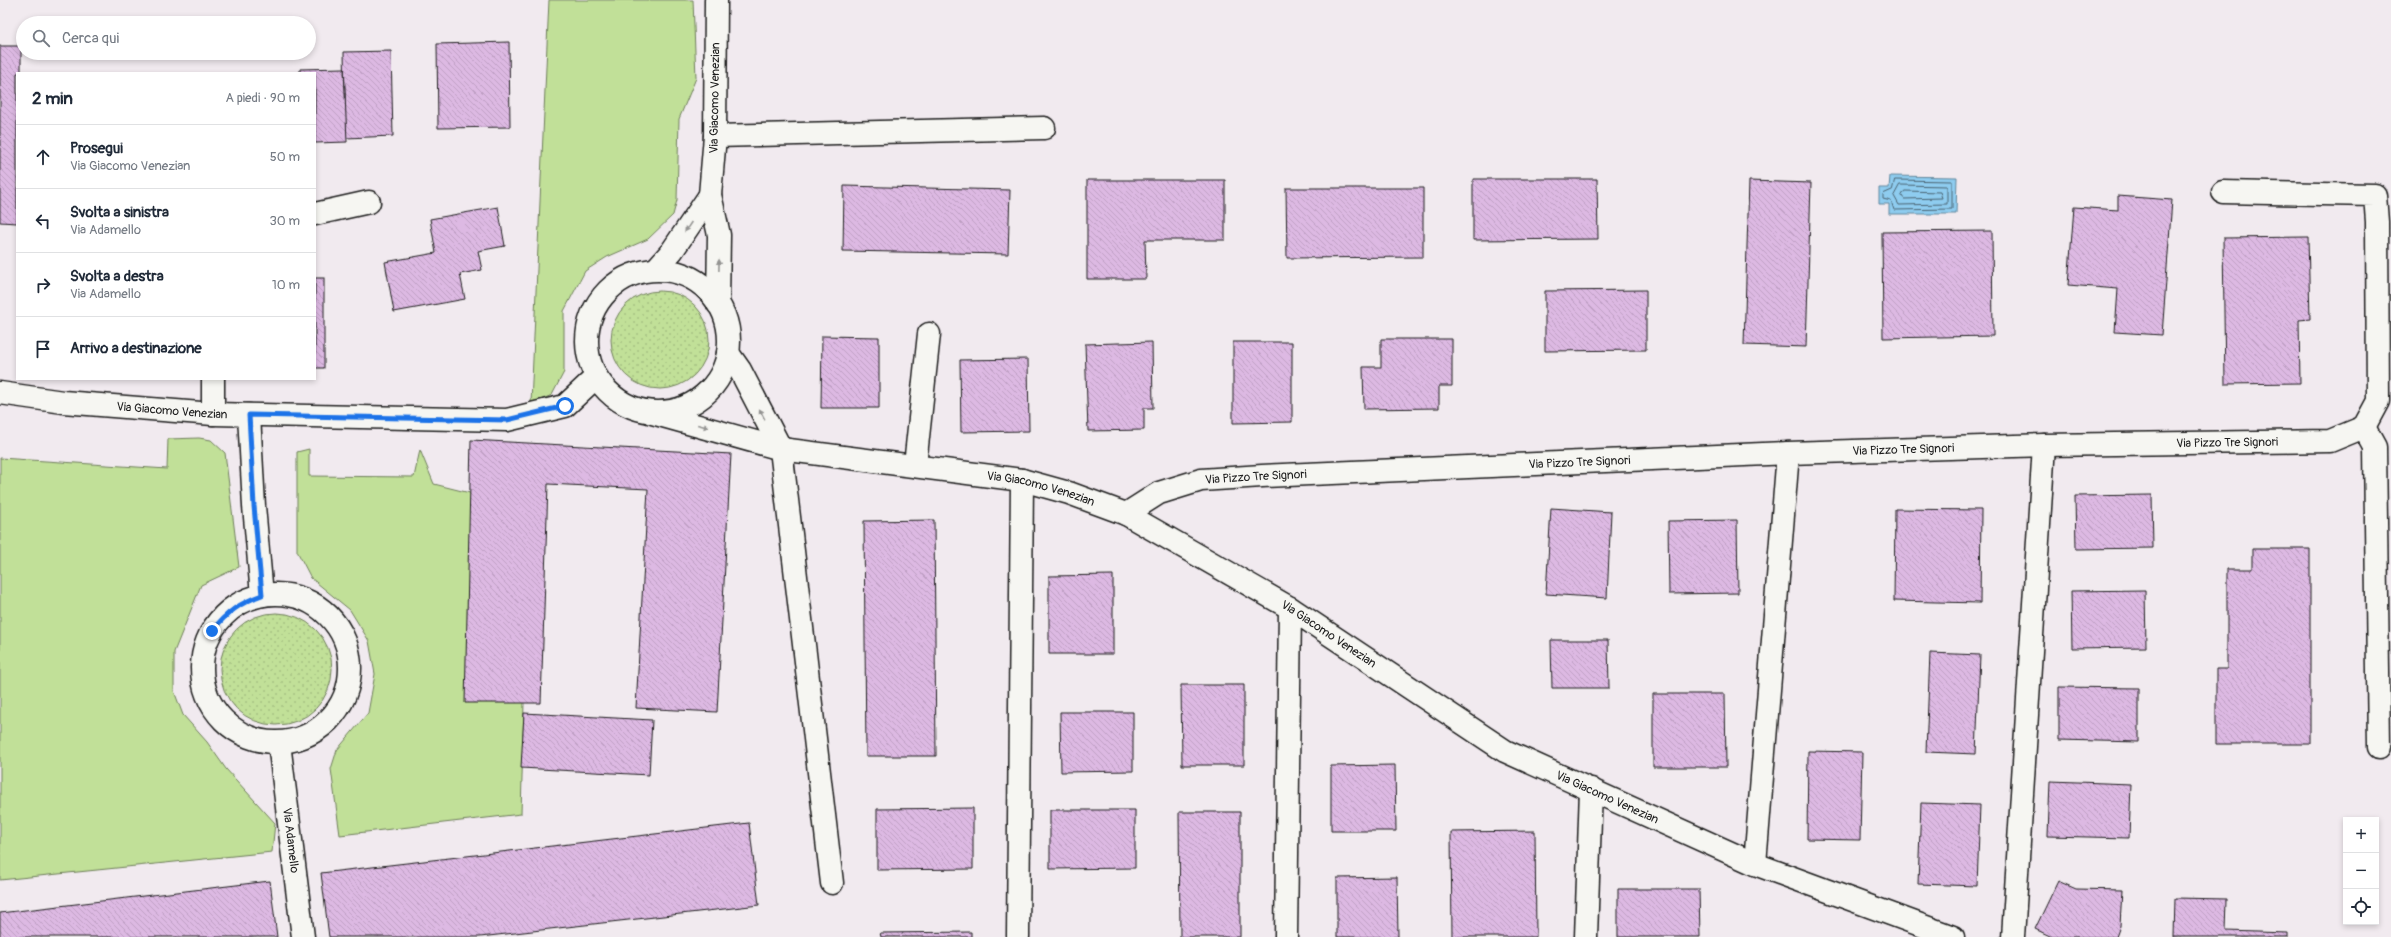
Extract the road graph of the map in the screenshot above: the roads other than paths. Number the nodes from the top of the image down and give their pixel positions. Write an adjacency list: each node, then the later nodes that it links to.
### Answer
1 (716, 0): 3 (street, Via Giacomo Venezian)
2 (1044, 128): 3 (street)
3 (715, 136): 5 (street, Via Giacomo Venezian)
4 (2224, 192): 6 (street)
5 (710, 195): 9 (street, Via Giacomo Venezian, one-way to 9); 10 (street, Via Giacomo Venezian, one-way to 5)
6 (2383, 195): 19 (street)
7 (369, 202): 8 (street)
8 (316, 214)
9 (656, 269): 10 (street, Via Giacomo Venezian); 13 (street, Via Giacomo Venezian)
10 (718, 304): 12 (street, Via Giacomo Venezian)
11 (929, 334): 23 (street)
12 (728, 353): 16 (street, Via Giacomo Venezian); 21 (street, one-way to 12)
13 (596, 377): 16 (street, Via Giacomo Venezian); 18 (street, Via Giacomo Venezian)
14 (213, 380): 17 (street)
15 (0, 393): 17 (street, Via Giacomo Venezian)
16 (652, 413): 21 (street, Via Giacomo Venezian, one-way to 21)
17 (212, 414): 18 (street, Via Giacomo Venezian)
18 (249, 415): 26 (street)
19 (2364, 427): 20 (street, Via Pizzo Tre Signori); 29 (street)
20 (2044, 445): 22 (street, Via Pizzo Tre Signori); 38 (street)
21 (781, 448): 23 (street, Via Giacomo Venezian); 32 (street)
22 (1788, 453): 25 (street, Via Pizzo Tre Signori); 31 (street)
23 (915, 465): 24 (street, Via Giacomo Venezian)
24 (1022, 480): 25 (street, Via Giacomo Venezian); 34 (street)
25 (1126, 514): 27 (street, Via Giacomo Venezian)
26 (262, 595): 28 (street); 28 (street)
27 (1290, 608): 30 (street, Via Giacomo Venezian); 35 (street)
28 (279, 743): 33 (street, Via Adamello)
29 (2379, 747)
30 (1591, 789): 31 (street, Via Giacomo Venezian); 36 (street)
31 (1755, 864): 37 (street, Via Giacomo Venezian)
32 (832, 883)
33 (303, 937)
34 (1018, 937)
35 (1286, 937)
36 (1586, 937)
37 (1953, 937)
38 (2013, 937)

